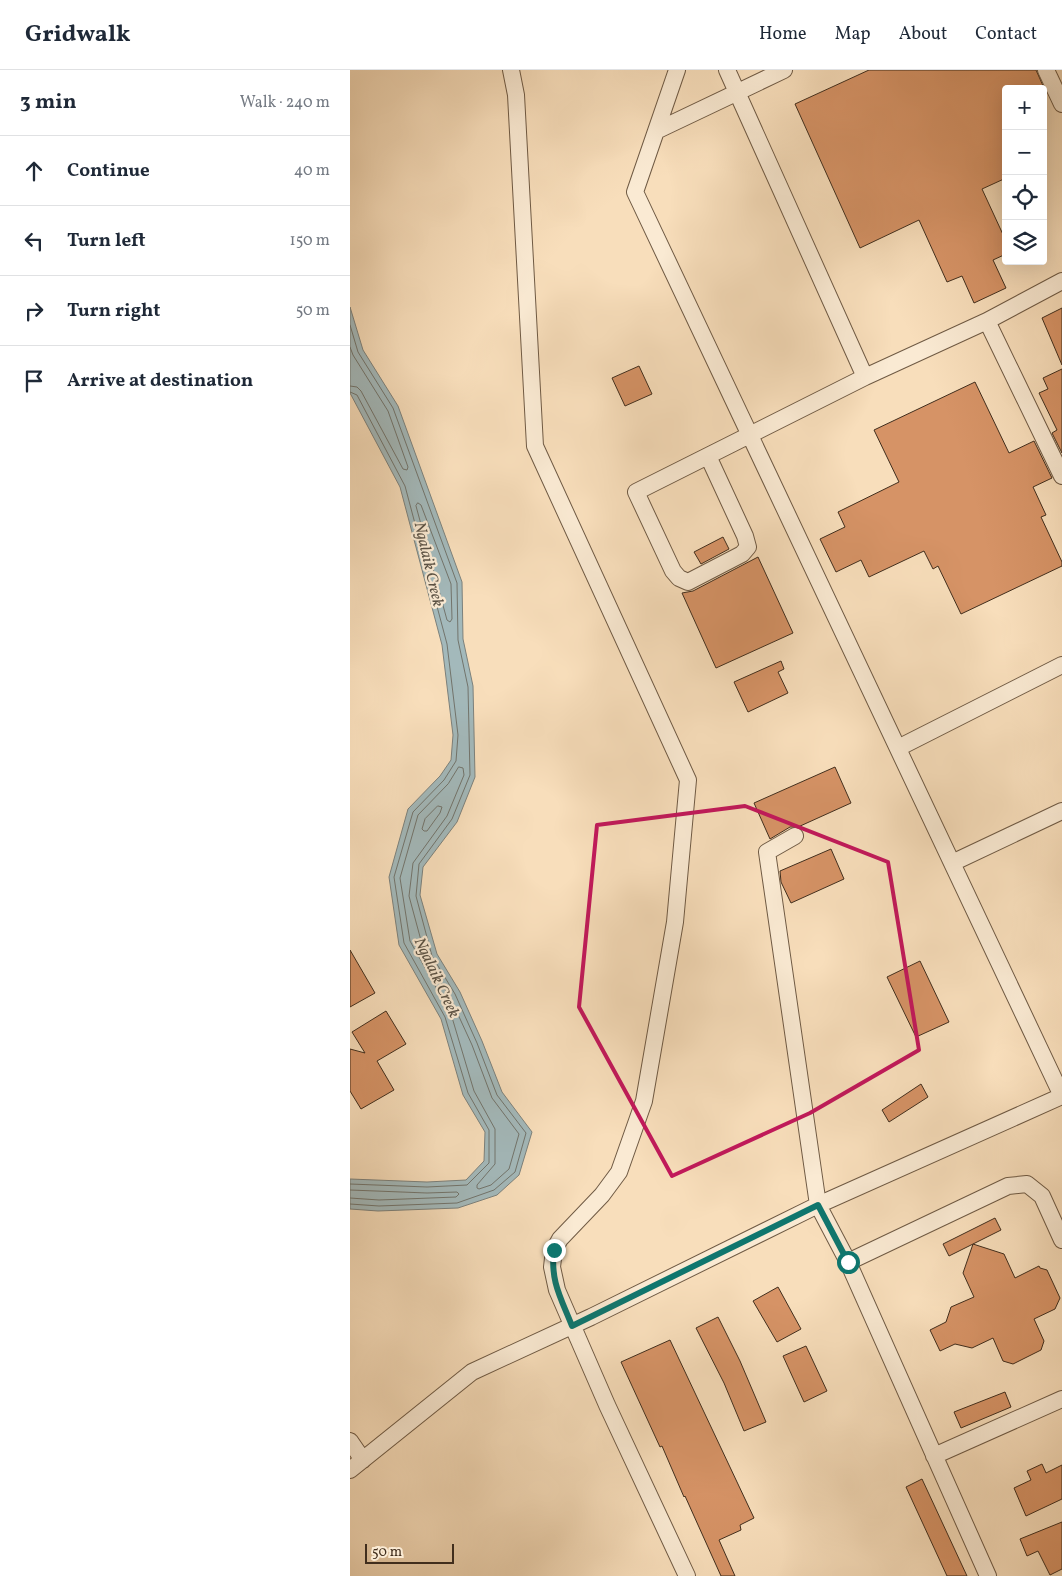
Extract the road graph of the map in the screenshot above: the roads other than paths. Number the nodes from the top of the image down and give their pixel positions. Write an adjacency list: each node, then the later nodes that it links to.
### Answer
1 (511, 70): 24 (street)
2 (677, 70): 8 (street)
3 (727, 70): 6 (street)
4 (784, 70): 6 (street)
5 (1046, 70): 7 (street)
6 (737, 92): 8 (street); 11 (street)
7 (1062, 104)
8 (656, 131): 12 (street)
9 (1062, 281): 10 (street)
10 (987, 320): 11 (street); 14 (street)
11 (865, 377): 12 (street)
12 (750, 436): 13 (street); 16 (street)
13 (708, 456): 13 (street)
14 (1062, 476)
15 (1062, 665): 16 (street)
16 (898, 748): 19 (street)
17 (1062, 811): 19 (street)
18 (795, 836): 21 (street)
19 (952, 863): 20 (street)
20 (1062, 1096): 21 (street)
21 (818, 1205): 23 (street); 24 (street)
22 (1062, 1240): 23 (street)
23 (848, 1262): 27 (street)
24 (572, 1326): 28 (street); 30 (street)
25 (1062, 1399): 27 (street)
26 (350, 1441): 28 (street)
27 (934, 1456): 31 (street)
28 (363, 1460): 29 (street)
29 (350, 1470)
30 (687, 1576)
31 (988, 1576)

